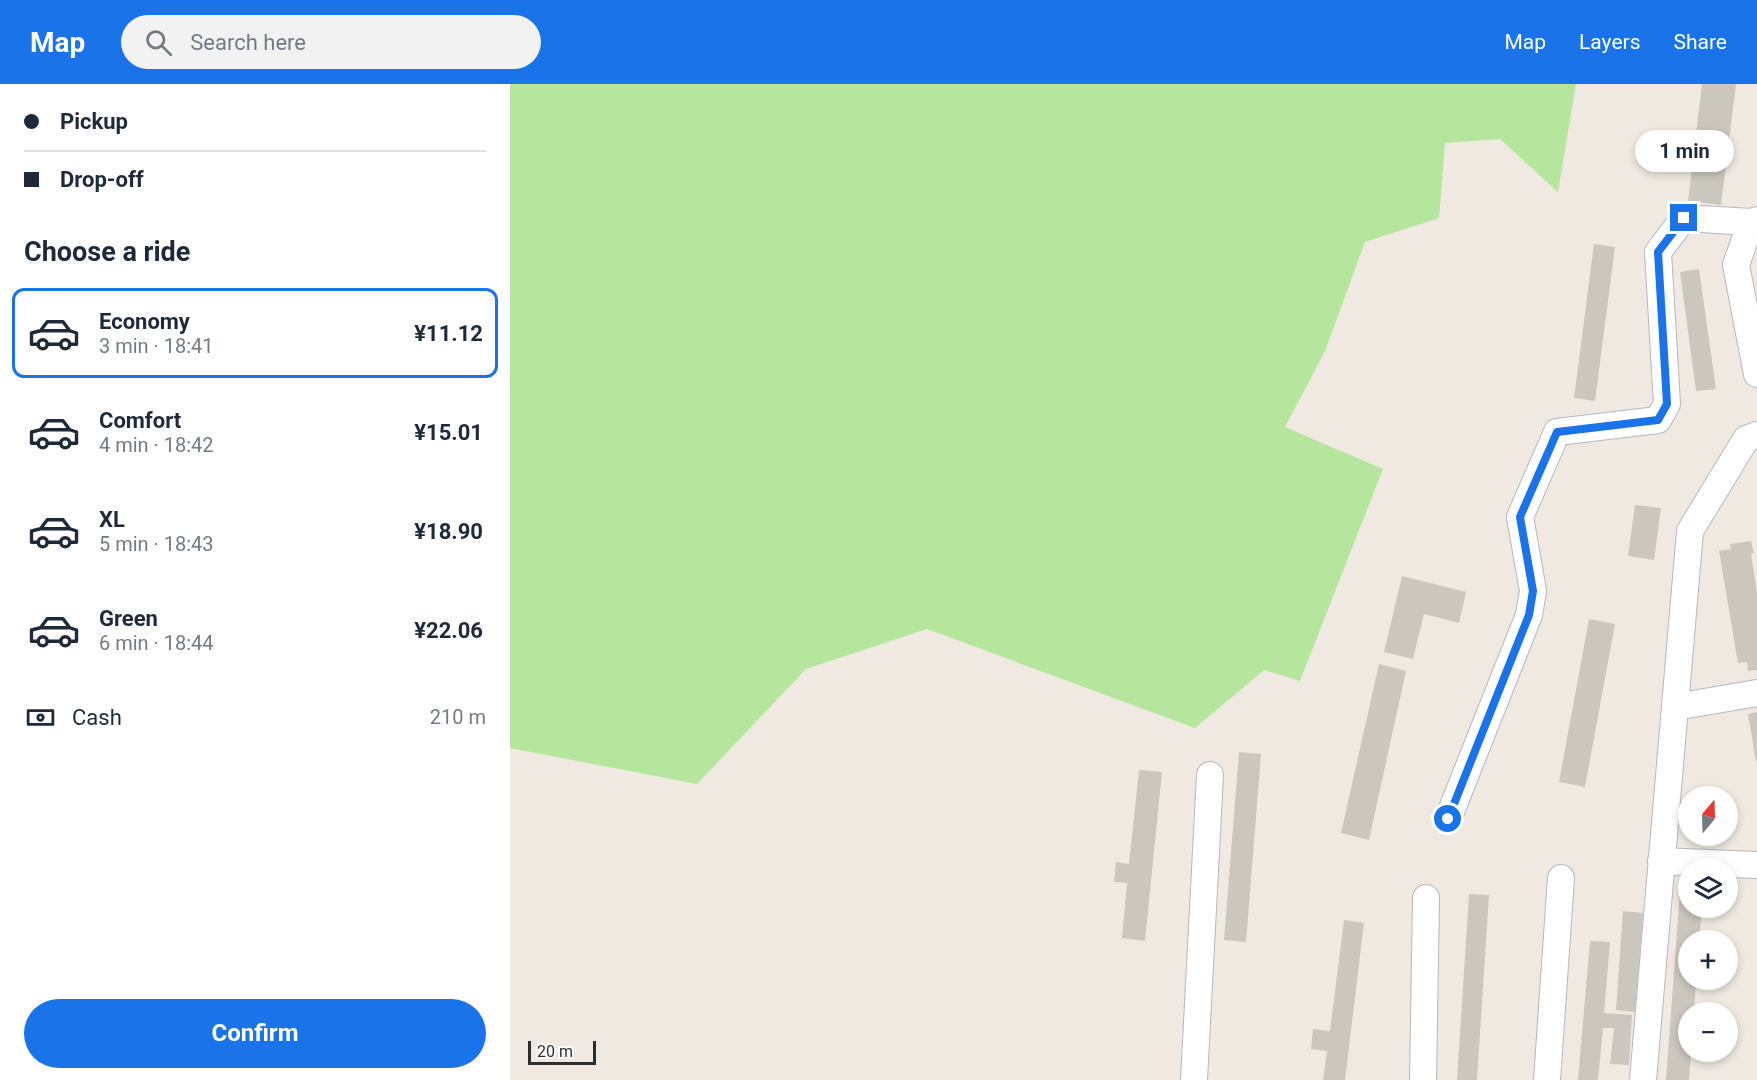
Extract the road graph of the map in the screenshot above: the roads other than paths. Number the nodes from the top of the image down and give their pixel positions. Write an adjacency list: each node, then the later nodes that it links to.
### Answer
1 (1754, 221): 2 (street); 7 (street)
2 (1757, 374)
3 (1757, 435): 5 (street)
4 (1757, 693): 5 (street)
5 (1675, 707): 8 (street)
6 (1210, 775): 12 (street)
7 (1448, 819)
8 (1661, 861): 9 (street); 15 (street)
9 (1757, 865)
10 (1562, 878): 14 (street)
11 (1426, 898): 13 (street)
12 (1194, 1080)
13 (1423, 1080)
14 (1547, 1080)
15 (1643, 1080)

